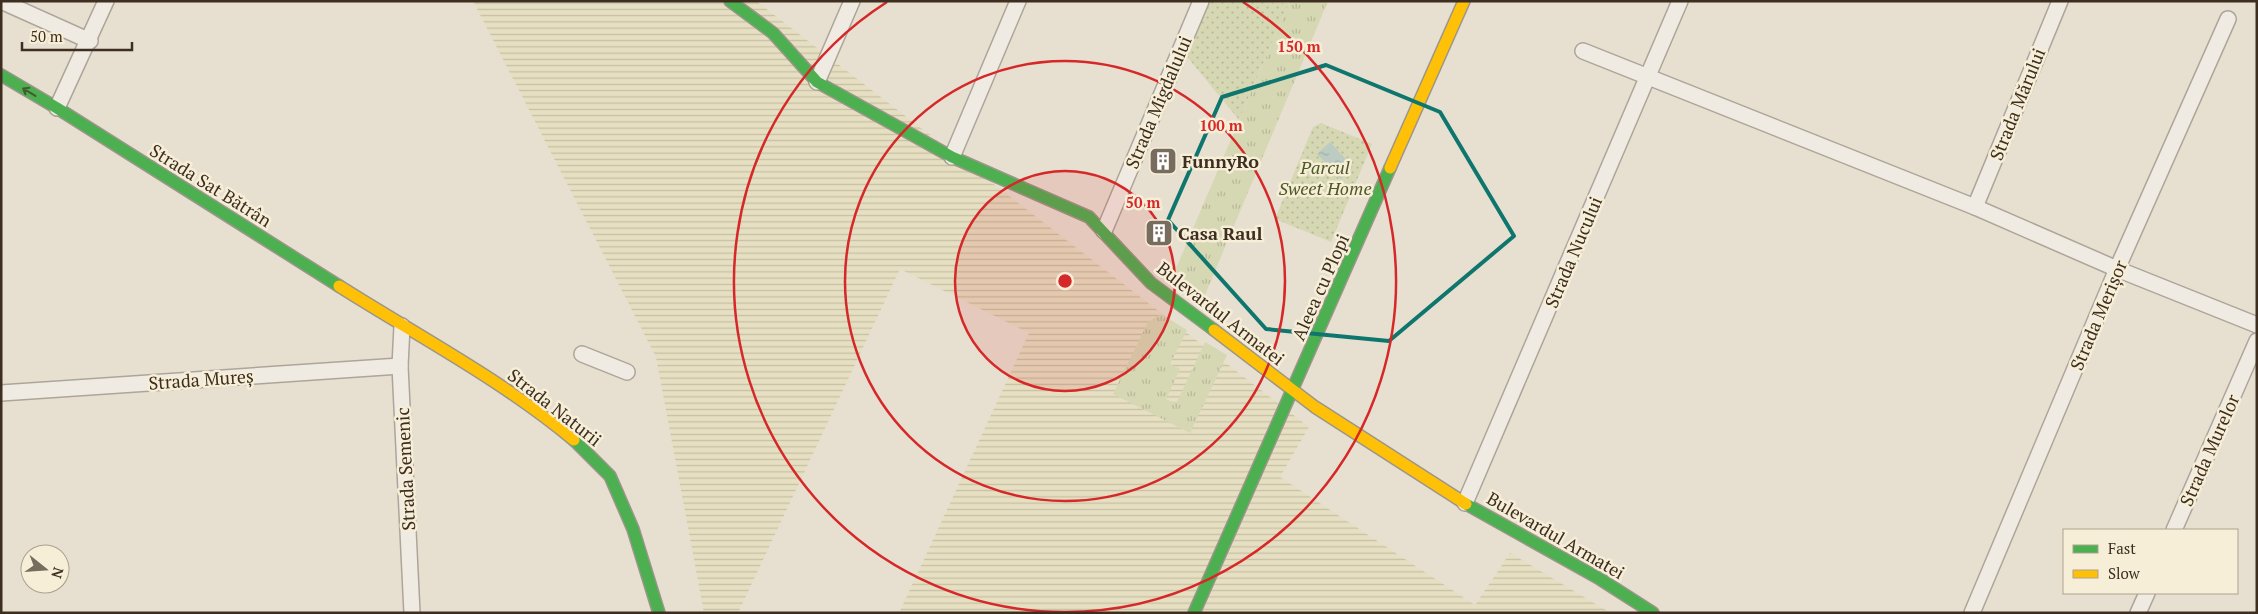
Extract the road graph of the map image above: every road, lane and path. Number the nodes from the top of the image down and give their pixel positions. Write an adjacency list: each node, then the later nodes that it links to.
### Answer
1 (1, 1): 11 (street)
2 (106, 1): 11 (street)
3 (730, 1): 15 (street, Bulevardul Armatei)
4 (852, 1): 15 (street)
5 (1018, 1): 17 (street)
6 (1201, 1): 19 (street, Strada Migdalului)
7 (1680, 1): 14 (street, Strada Nucului)
8 (2060, 1): 18 (street, Strada Mărului)
9 (1463, 2): 27 (street, Aleea cu Plopi)
10 (2228, 19): 20 (street, Strada Merișor)
11 (90, 40): 16 (street)
12 (1583, 50): 14 (street)
13 (1, 75): 16 (street, Strada Sat Bătrân, one-way to 13)
14 (1648, 76): 18 (street); 29 (street, Strada Nucului)
15 (817, 82): 17 (street, Bulevardul Armatei)
16 (57, 108): 22 (street, Strada Sat Bătrân)
17 (952, 157): 19 (street, Bulevardul Armatei)
18 (1975, 207): 20 (street)
19 (1104, 231): 27 (street, Bulevardul Armatei)
20 (2117, 268): 21 (street); 36 (street, Strada Merișor)
21 (2257, 325)
22 (402, 326): 25 (street, Strada Semenic); 33 (street, Strada Naturii)
23 (2257, 341): 30 (street, Strada Murelor)
24 (582, 354): 26 (street)
25 (400, 366): 28 (street, Strada Mureș); 32 (street, Strada Semenic)
26 (627, 372)
27 (1293, 391): 29 (street, Bulevardul Armatei); 34 (street, Aleea cu Plopi)
28 (1, 393)
29 (1465, 503): 35 (street, Bulevardul Armatei)
30 (2174, 529)
31 (2147, 594): 37 (street)
32 (412, 613)
33 (659, 613)
34 (1194, 613)
35 (1653, 613)
36 (1972, 613)
37 (2138, 613)

